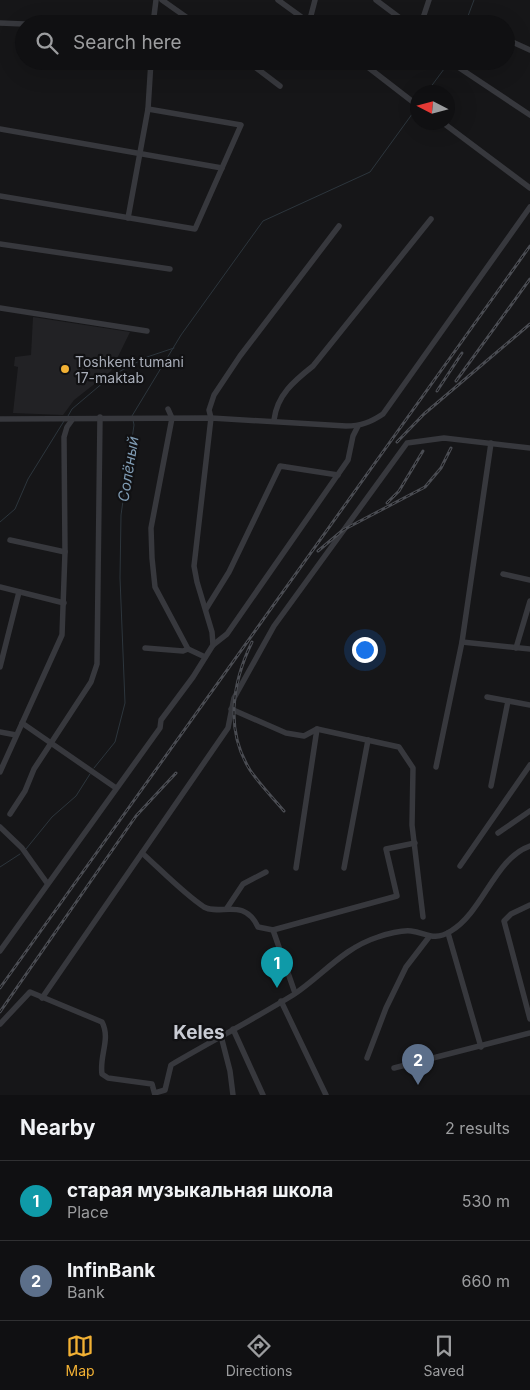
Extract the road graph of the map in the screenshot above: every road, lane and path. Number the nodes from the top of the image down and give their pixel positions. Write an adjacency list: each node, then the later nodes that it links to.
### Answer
1 (156, 0): 7 (street)
2 (162, 0): 8 (street)
3 (278, 0): 9 (street)
4 (315, 0): 10 (street)
5 (429, 0): 12 (street)
6 (378, 1): 11 (street)
7 (155, 15)
8 (183, 15)
9 (299, 15)
10 (312, 15)
11 (396, 15)
12 (424, 15)
13 (0, 23): 14 (street)
14 (15, 24)
15 (515, 43): 16 (street)
16 (530, 50)
17 (150, 70): 23 (street)
18 (258, 70): 21 (street)
19 (371, 70): 22 (street)
20 (462, 70): 24 (street)
21 (280, 86)
22 (410, 100)
23 (148, 109): 27 (street); 28 (street)
24 (530, 115)
25 (0, 129): 27 (street)
26 (453, 130): 29 (street)
27 (140, 154): 28 (street); 32 (street)
28 (222, 168): 32 (street)
29 (530, 188)
30 (0, 196): 32 (street)
31 (530, 207): 46 (street)
32 (128, 218)
33 (431, 219): 45 (street)
34 (339, 226): 42 (street)
35 (0, 244): 36 (street)
36 (170, 269)
37 (0, 308): 38 (street)
38 (147, 331)
39 (168, 409): 41 (street)
40 (100, 418): 41 (street); 44 (street); 78 (street)
41 (172, 418): 42 (street); 65 (street)
42 (211, 418): 45 (street); 56 (street)
43 (0, 419): 44 (street)
44 (70, 420): 51 (street)
45 (274, 420): 46 (street)
46 (358, 426): 49 (street)
47 (491, 443): 48 (street); 61 (street); 72 (street)
48 (530, 448)
49 (338, 475): 57 (street); 62 (street)
50 (10, 540): 51 (street)
51 (65, 552): 59 (street)
52 (503, 574): 53 (street)
53 (530, 580)
54 (0, 587): 55 (street)
55 (19, 592): 59 (street); 68 (street)
56 (200, 592): 57 (street); 60 (street)
57 (214, 594): 60 (street)
58 (530, 601): 64 (street)
59 (64, 602): 73 (street)
60 (206, 609): 62 (street)
61 (462, 642): 64 (street); 80 (street)
62 (213, 644): 67 (street)
63 (145, 648): 65 (street)
64 (516, 648): 66 (street)
65 (188, 649): 67 (street)
66 (530, 649)
67 (205, 657): 83 (street)
68 (0, 667)
69 (487, 697): 70 (street)
70 (508, 701): 71 (street); 82 (street)
71 (530, 705)
72 (231, 709): 74 (street); 92 (street)
73 (22, 723): 76 (street); 78 (street)
74 (317, 728): 77 (street); 94 (street)
75 (0, 732): 76 (street)
76 (16, 736): 81 (street)
77 (368, 740): 90 (street); 95 (street)
78 (52, 742): 83 (street); 85 (street)
79 (530, 766): 93 (street)
80 (436, 767)
81 (0, 772)
82 (491, 786)
83 (116, 788): 97 (street)
84 (530, 811): 88 (street)
85 (10, 814)
86 (0, 827): 87 (street)
87 (5, 832): 89 (street); 97 (street)
88 (498, 833)
89 (0, 838)
90 (415, 843): 100 (street); 101 (street)
91 (530, 846): 102 (street)
92 (142, 853): 99 (street); 106 (street)
93 (460, 866)
94 (296, 868)
95 (344, 868)
96 (266, 872): 99 (street)
97 (47, 883): 104 (street)
98 (530, 906): 108 (street)
99 (227, 908): 101 (street)
100 (423, 917)
101 (273, 930): 105 (street)
102 (448, 933): 103 (street); 113 (street)
103 (429, 937): 105 (street); 114 (street)
104 (0, 951)
105 (295, 994): 107 (street)
106 (42, 998): 109 (street); 116 (street)
107 (281, 1002): 110 (street); 119 (street)
108 (530, 1016)
109 (0, 1024)
110 (233, 1029): 112 (street); 118 (street)
111 (530, 1033): 113 (street)
112 (221, 1036): 116 (street); 117 (street)
113 (481, 1047): 115 (street)
114 (367, 1058)
115 (394, 1068)
116 (155, 1094)
117 (233, 1095)
118 (263, 1095)
119 (326, 1095)

